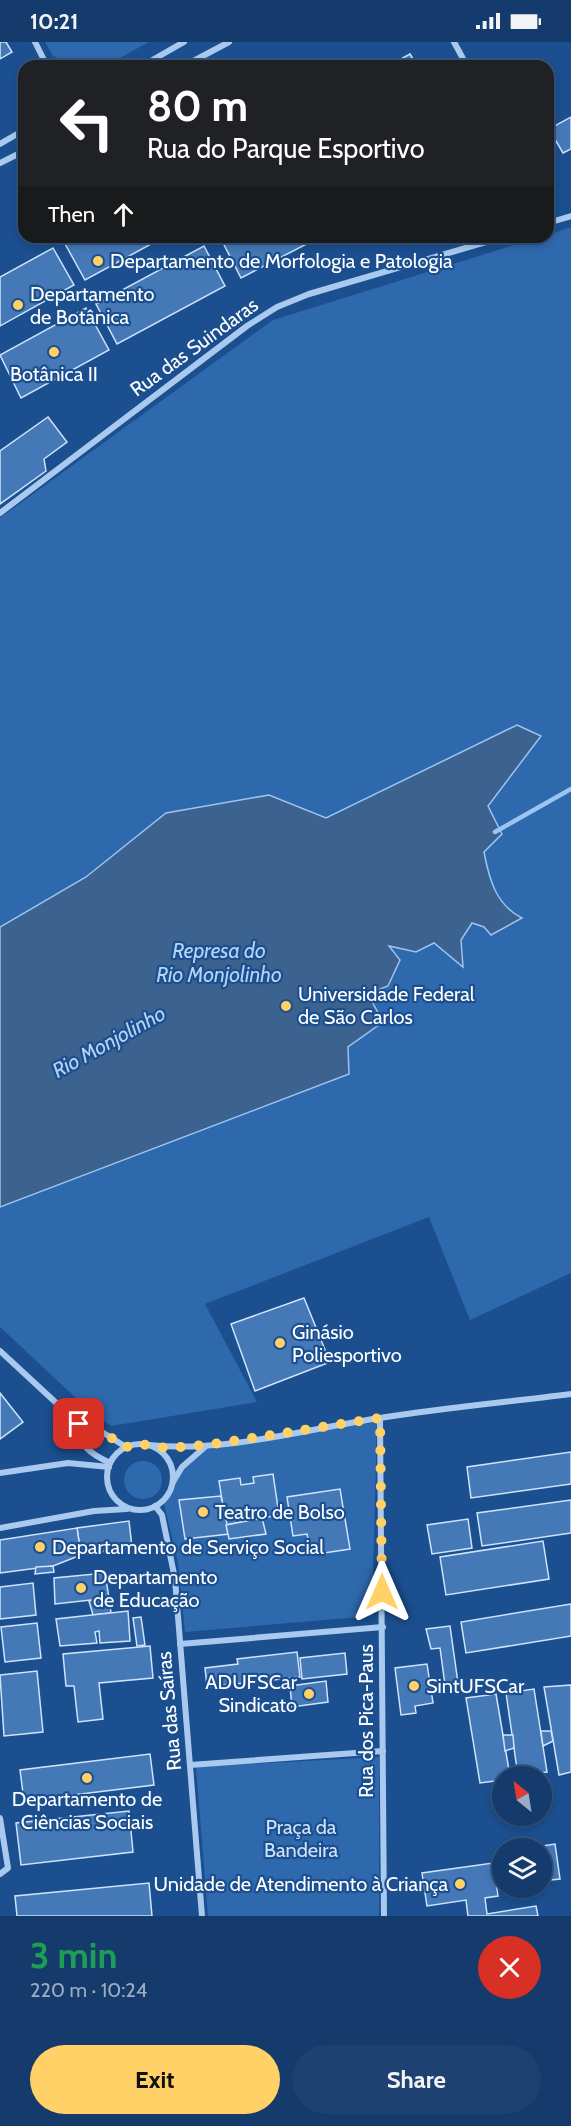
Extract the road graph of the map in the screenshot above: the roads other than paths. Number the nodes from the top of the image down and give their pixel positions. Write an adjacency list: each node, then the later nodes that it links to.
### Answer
1 (35, 42): 5 (street)
2 (184, 42): 6 (street)
3 (229, 42): 7 (street)
4 (454, 42): 8 (street)
5 (44, 60)
6 (152, 60)
7 (195, 60)
8 (464, 60)
9 (18, 134): 10 (street)
10 (0, 144)
11 (18, 154): 12 (street)
12 (0, 163)
13 (571, 216): 14 (street)
14 (554, 220)
15 (483, 243): 16 (street, Rua das Suindaras)
16 (0, 513)
17 (0, 1351): 20 (street)
18 (571, 1394): 19 (street)
19 (380, 1418): 22 (street); 30 (street, Rua dos Pica-Paus)
20 (79, 1424): 23 (street); 24 (street)
21 (149, 1445): 22 (street); 23 (street); 26 (street)
22 (207, 1445): 26 (street)
23 (126, 1447): 24 (street)
24 (109, 1465): 25 (street); 28 (street)
25 (0, 1473)
26 (172, 1483): 27 (street)
27 (155, 1506): 28 (street); 31 (street, Rua das Saíras)
28 (130, 1509): 29 (street)
29 (0, 1528)
30 (382, 1627): 31 (street); 32 (street, Rua dos Pica-Paus)
31 (180, 1644): 33 (street, Rua das Saíras)
32 (383, 1750): 33 (street); 37 (street, Rua dos Pica-Paus)
33 (190, 1765): 36 (street, Rua das Saíras)
34 (0, 1818): 35 (street)
35 (0, 1874)
36 (202, 1916)
37 (384, 1916)

